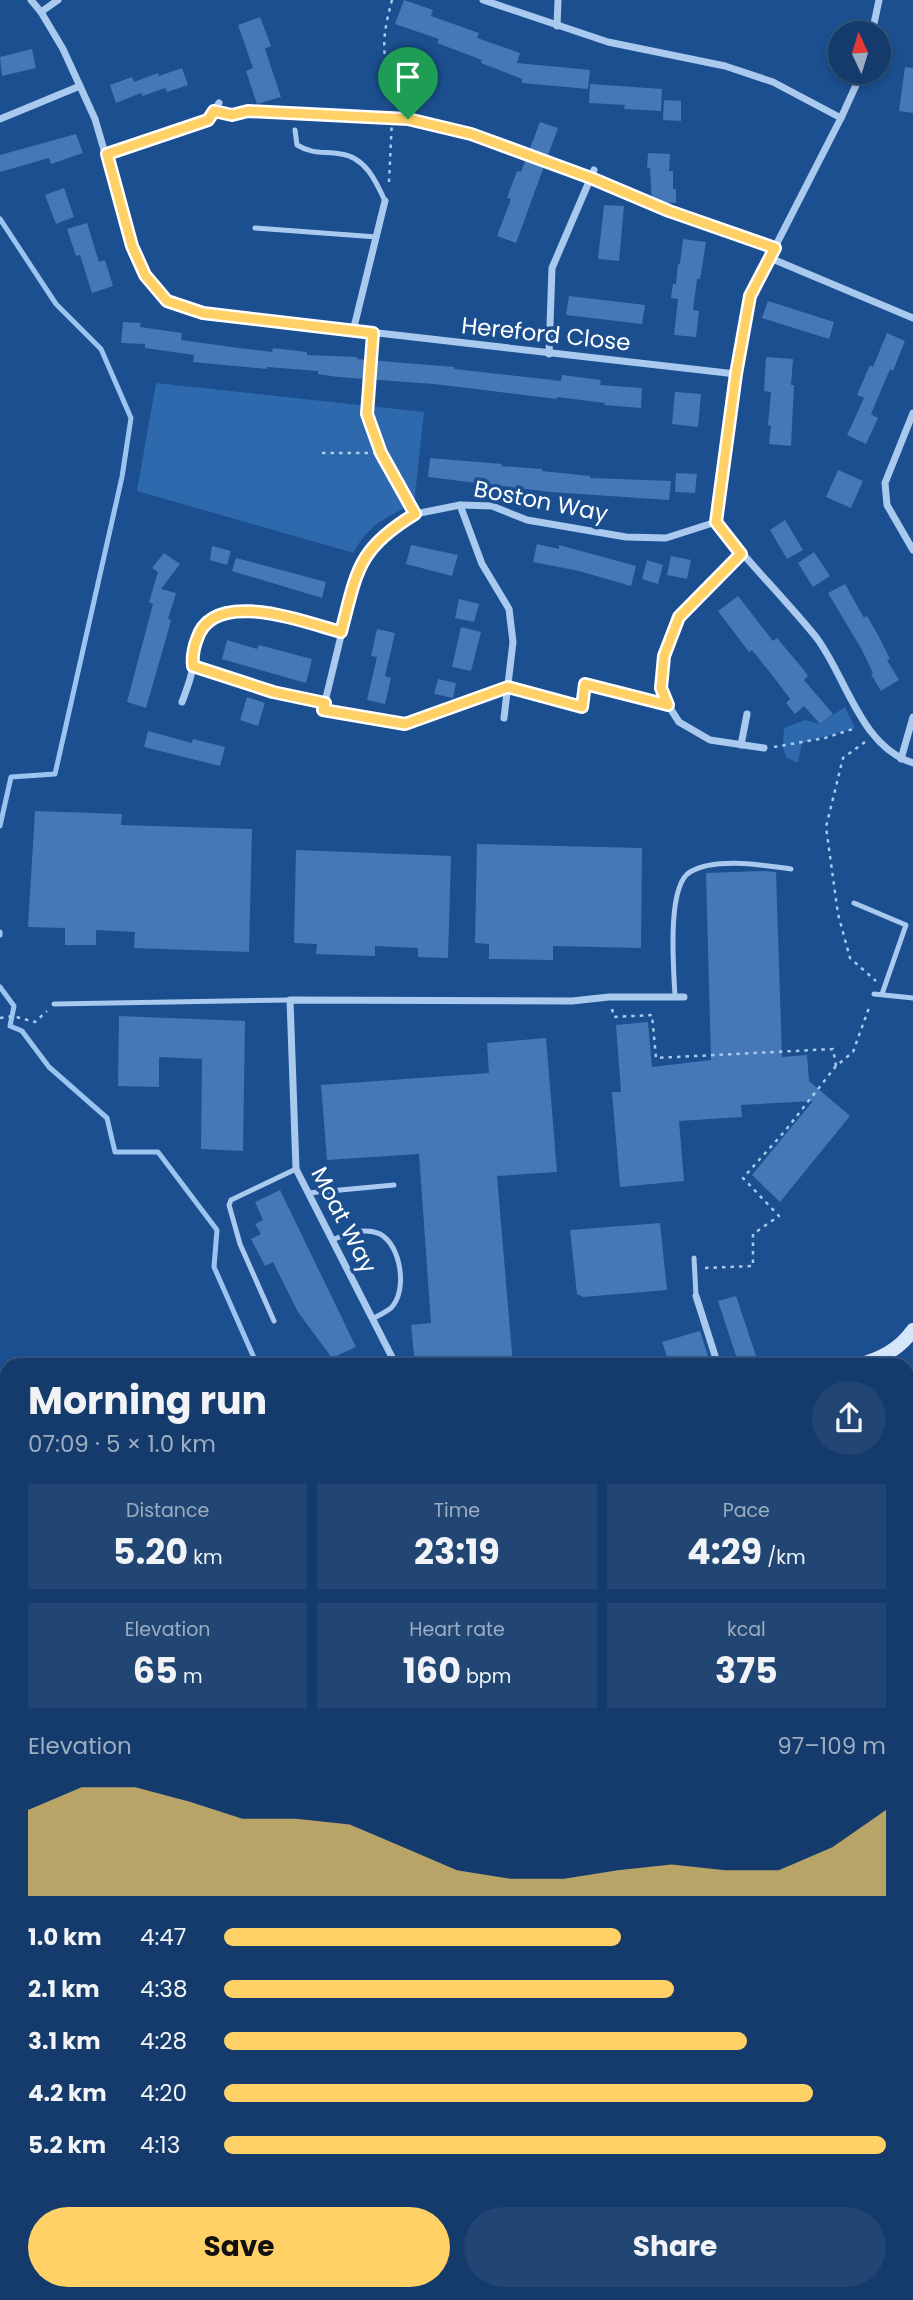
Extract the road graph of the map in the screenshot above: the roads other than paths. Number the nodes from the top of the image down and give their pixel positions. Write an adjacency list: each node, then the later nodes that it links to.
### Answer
1 (31, 0): 6 (street, Hereford Close)
2 (58, 0): 6 (street)
3 (483, 0): 8 (street)
4 (558, 0): 8 (street)
5 (879, 0): 7 (street)
6 (41, 12): 10 (street, Hereford Close)
7 (875, 21)
8 (557, 26): 12 (street)
9 (857, 84): 12 (street)
10 (80, 86): 13 (street); 15 (street, Hereford Close)
11 (219, 103): 15 (street)
12 (841, 118): 20 (street)
13 (0, 119)
14 (295, 130): 17 (lane)
15 (107, 154): 22 (street, Hereford Close)
16 (594, 170): 23 (street)
17 (385, 201): 19 (street)
18 (255, 228): 19 (lane)
19 (377, 237): 22 (street)
20 (770, 258): 21 (street); 24 (street)
21 (913, 318)
22 (352, 331): 23 (street, Hereford Close)
23 (549, 354): 24 (street, Hereford Close)
24 (736, 374): 27 (street)
25 (913, 413): 28 (street)
26 (460, 505): 27 (street, Boston Way); 30 (street, Boston Way); 35 (street)
27 (716, 522): 29 (street)
28 (913, 550)
29 (741, 554): 36 (street); 38 (street)
30 (341, 632): 31 (street); 32 (street, Boston Way)
31 (182, 702)
32 (324, 707)
33 (747, 713): 36 (street)
34 (913, 717): 38 (street)
35 (504, 718)
36 (741, 745): 37 (street)
37 (764, 748)
38 (901, 759): 39 (street)
39 (913, 763)
40 (791, 869): 45 (lane)
41 (854, 904): 42 (lane)
42 (910, 926): 44 (lane)
43 (874, 994): 44 (lane)
44 (882, 995): 46 (lane)
45 (680, 997): 47 (street)
46 (913, 998)
47 (290, 1000): 48 (lane); 49 (street, Moat Way)
48 (54, 1004)
49 (296, 1169): 51 (street, Moat Way); 56 (lane)
50 (394, 1185): 51 (lane)
51 (308, 1193): 52 (street, Moat Way)
52 (332, 1240): 55 (street, Moat Way); 55 (lane)
53 (694, 1258): 54 (lane)
54 (696, 1296): 59 (street)
55 (372, 1319): 58 (street, Moat Way)
56 (274, 1321)
57 (913, 1331): 60 (street)
58 (392, 1358)
59 (716, 1358)
60 (881, 1358)

